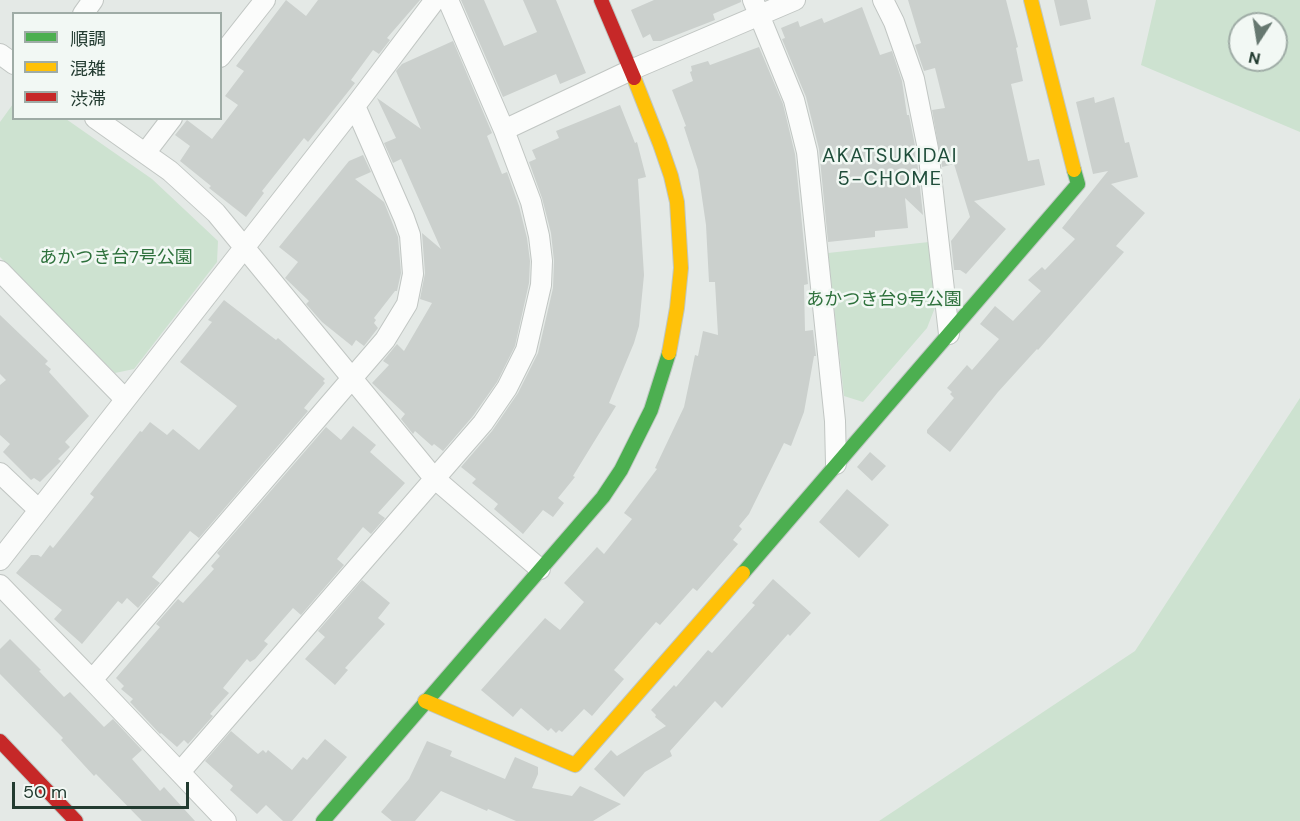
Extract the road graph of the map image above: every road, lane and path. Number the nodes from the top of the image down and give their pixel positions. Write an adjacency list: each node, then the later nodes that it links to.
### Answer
1 (265, 0): 9 (street)
2 (435, 0): 11 (street)
3 (448, 0): 14 (street)
4 (601, 0): 10 (street)
5 (795, 0): 8 (street)
6 (883, 0): 18 (street)
7 (1030, 0): 18 (street)
8 (756, 8): 10 (street); 21 (street)
9 (222, 54)
10 (631, 70): 14 (street); 26 (street)
11 (355, 106): 16 (street); 19 (street)
12 (98, 120): 15 (street)
13 (170, 120): 15 (street)
14 (504, 130): 23 (street)
15 (146, 152): 16 (street)
16 (245, 247): 19 (street); 20 (street)
17 (0, 271): 20 (street)
18 (949, 334): 21 (street)
19 (352, 378): 23 (street); 28 (street)
20 (125, 399): 24 (street)
21 (836, 464): 29 (street)
22 (0, 473): 24 (street)
23 (434, 478): 26 (street); 31 (street)
24 (39, 510): 25 (street)
25 (0, 560)
26 (540, 569): 29 (street)
27 (0, 585): 28 (street)
28 (92, 680): 31 (street)
29 (426, 701): 34 (street)
30 (0, 741): 32 (street)
31 (180, 772): 33 (street)
32 (76, 821)
33 (226, 821)
34 (323, 821)

